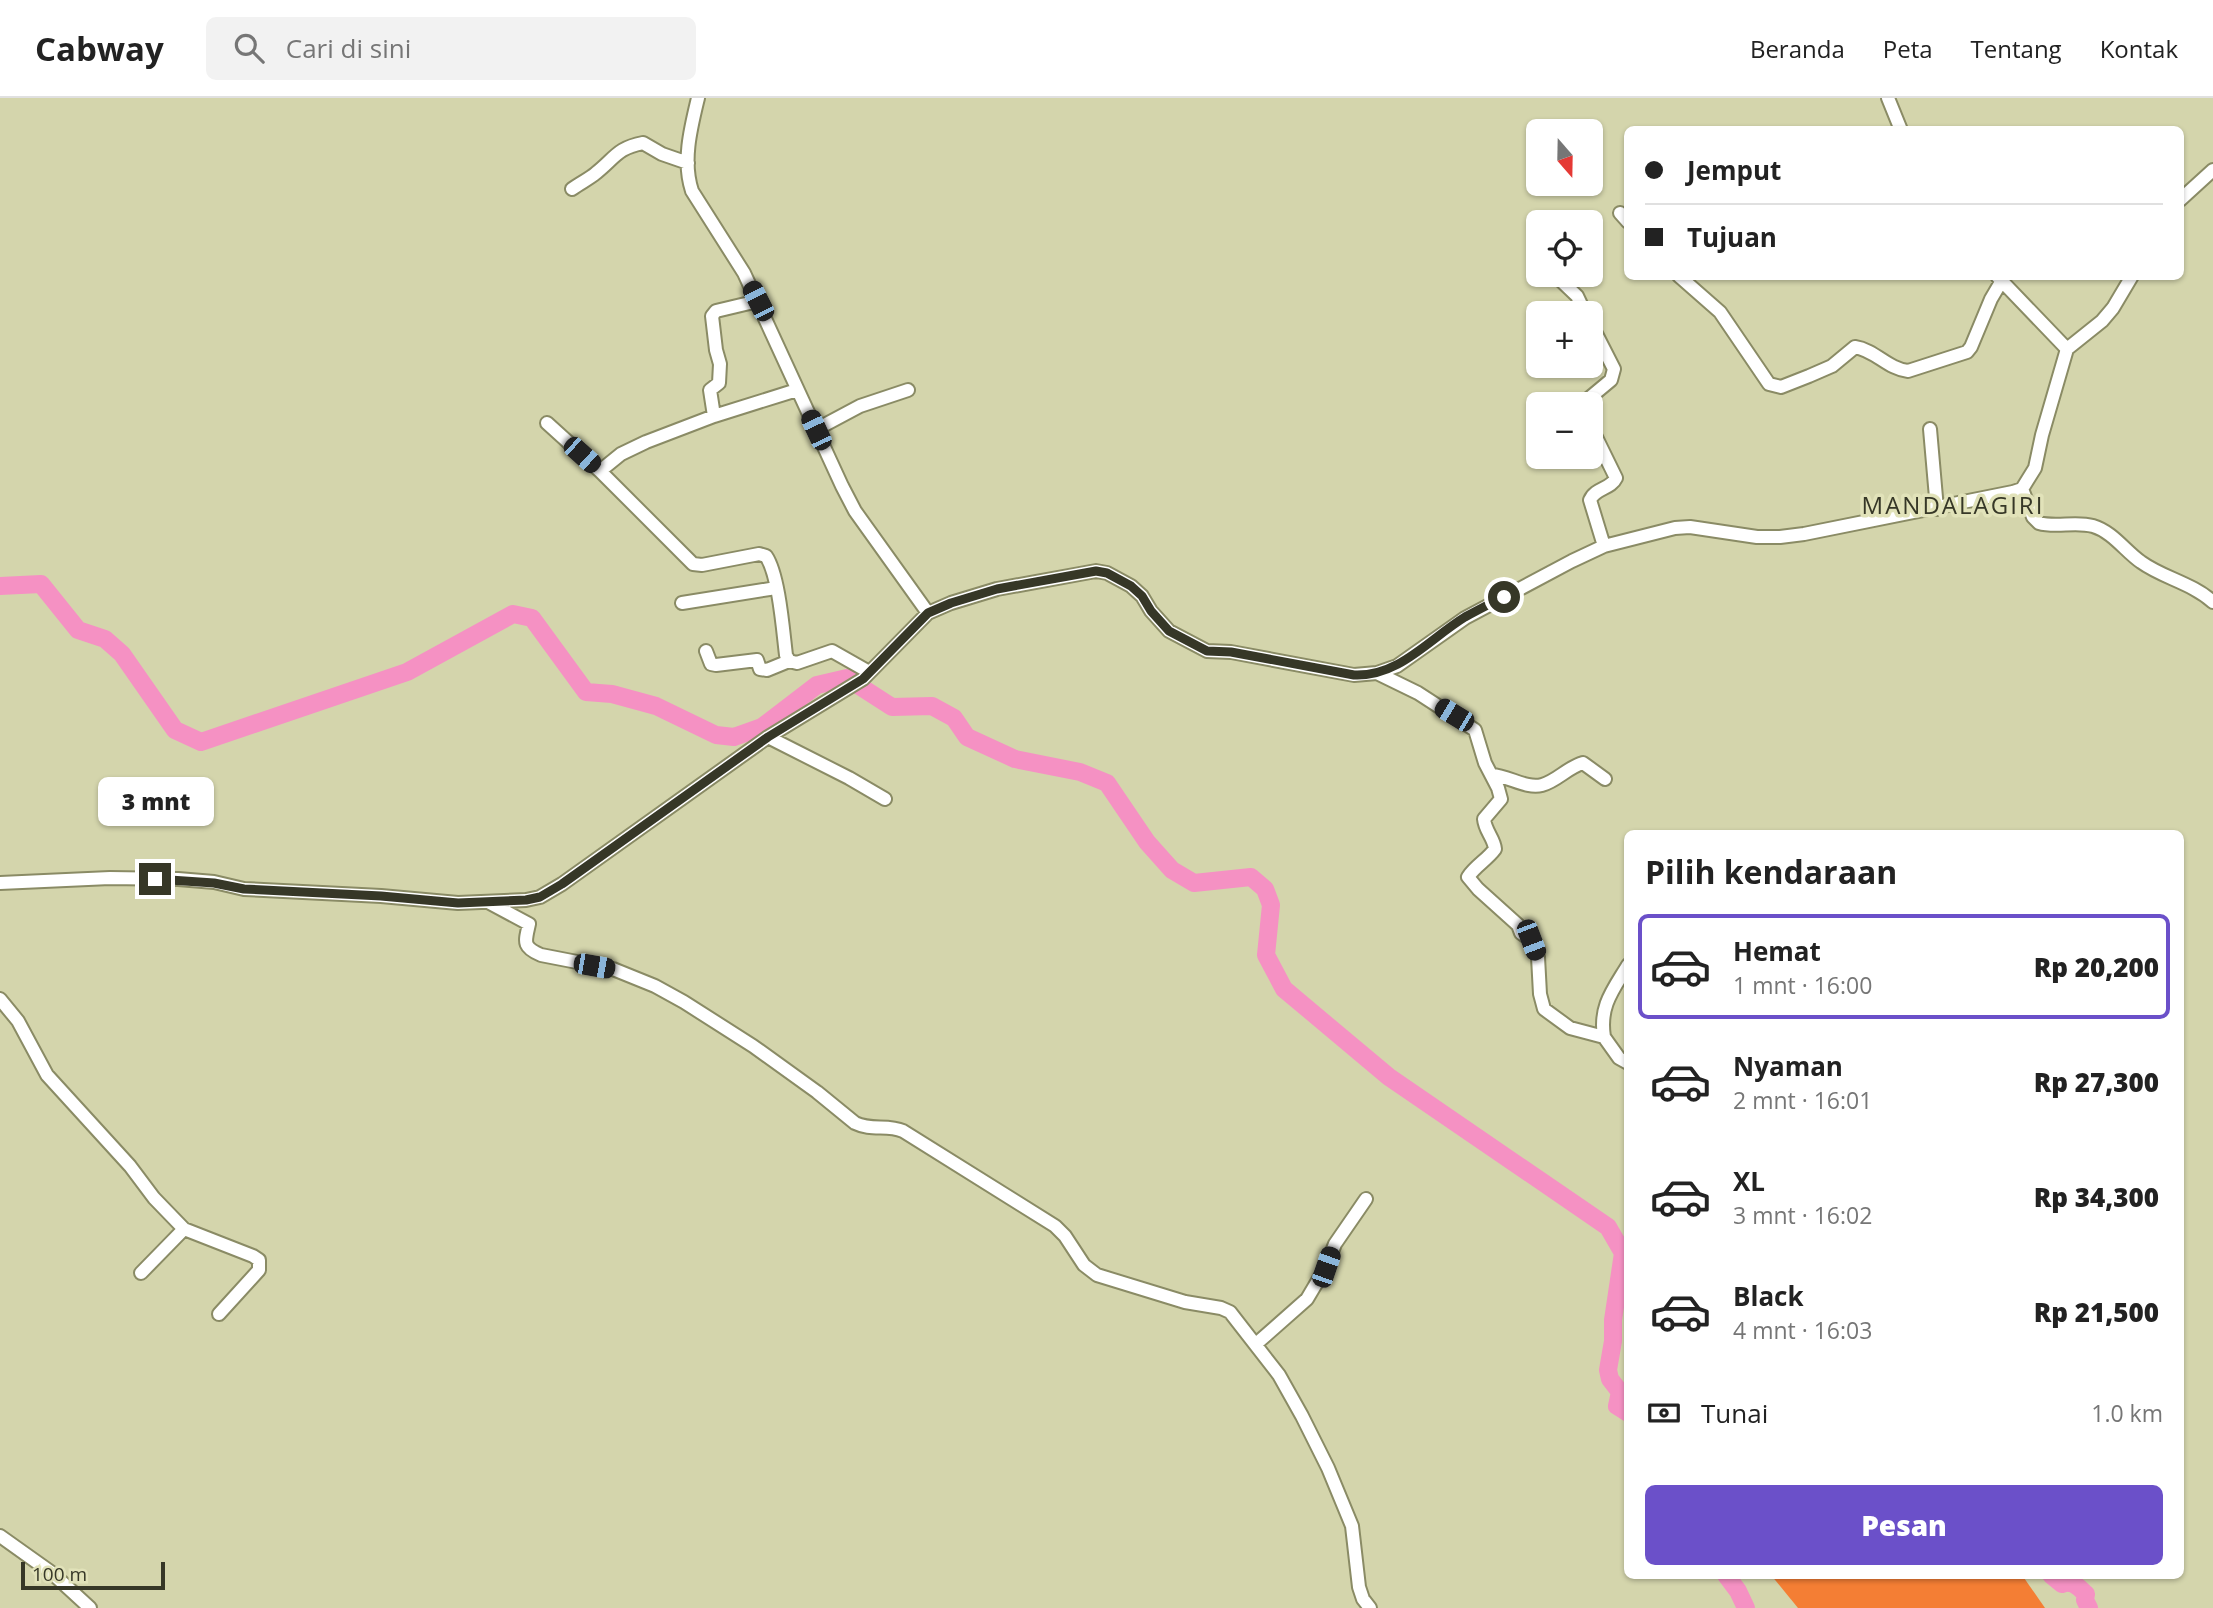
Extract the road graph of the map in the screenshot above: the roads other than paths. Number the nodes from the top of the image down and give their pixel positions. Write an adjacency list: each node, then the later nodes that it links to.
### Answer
1 (698, 98): 4 (street)
2 (1888, 98): 3 (street)
3 (1899, 126)
4 (688, 163): 6 (street); 13 (street)
5 (2213, 170): 7 (street)
6 (572, 188)
7 (2184, 196)
8 (1684, 280): 9 (street)
9 (1999, 280)
10 (2000, 280): 16 (street)
11 (2130, 280): 16 (street)
12 (1568, 287): 14 (street)
13 (758, 301): 17 (street); 20 (street)
14 (1580, 301)
15 (1603, 347): 19 (street)
16 (2067, 349): 26 (street)
17 (797, 390): 20 (street); 23 (street)
18 (908, 390): 23 (street)
19 (1597, 392)
20 (714, 416): 25 (street)
21 (547, 423): 25 (street)
22 (1930, 429): 27 (street)
23 (816, 430): 32 (street)
24 (1603, 452): 28 (street)
25 (600, 471): 29 (street)
26 (2022, 489): 27 (street); 30 (street)
27 (1937, 509): 28 (street)
28 (1604, 546): 35 (street)
29 (776, 588): 31 (street); 34 (street)
30 (2213, 601)
31 (682, 603)
32 (928, 613): 35 (street); 36 (street)
33 (706, 650): 34 (street)
34 (789, 662): 36 (street)
35 (1377, 673): 38 (street)
36 (866, 676): 37 (street)
37 (768, 737): 40 (street); 42 (street)
38 (1492, 775): 39 (street); 45 (street)
39 (1605, 779)
40 (885, 799)
41 (0, 883): 42 (street)
42 (488, 902): 51 (street)
43 (1624, 971): 45 (street)
44 (0, 999): 48 (street)
45 (1604, 1037): 46 (street)
46 (1624, 1061)
47 (1366, 1199): 51 (street)
48 (184, 1229): 49 (street); 50 (street)
49 (141, 1273)
50 (219, 1314)
51 (1256, 1344): 54 (street)
52 (0, 1536): 53 (street)
53 (90, 1608)
54 (1370, 1608)

